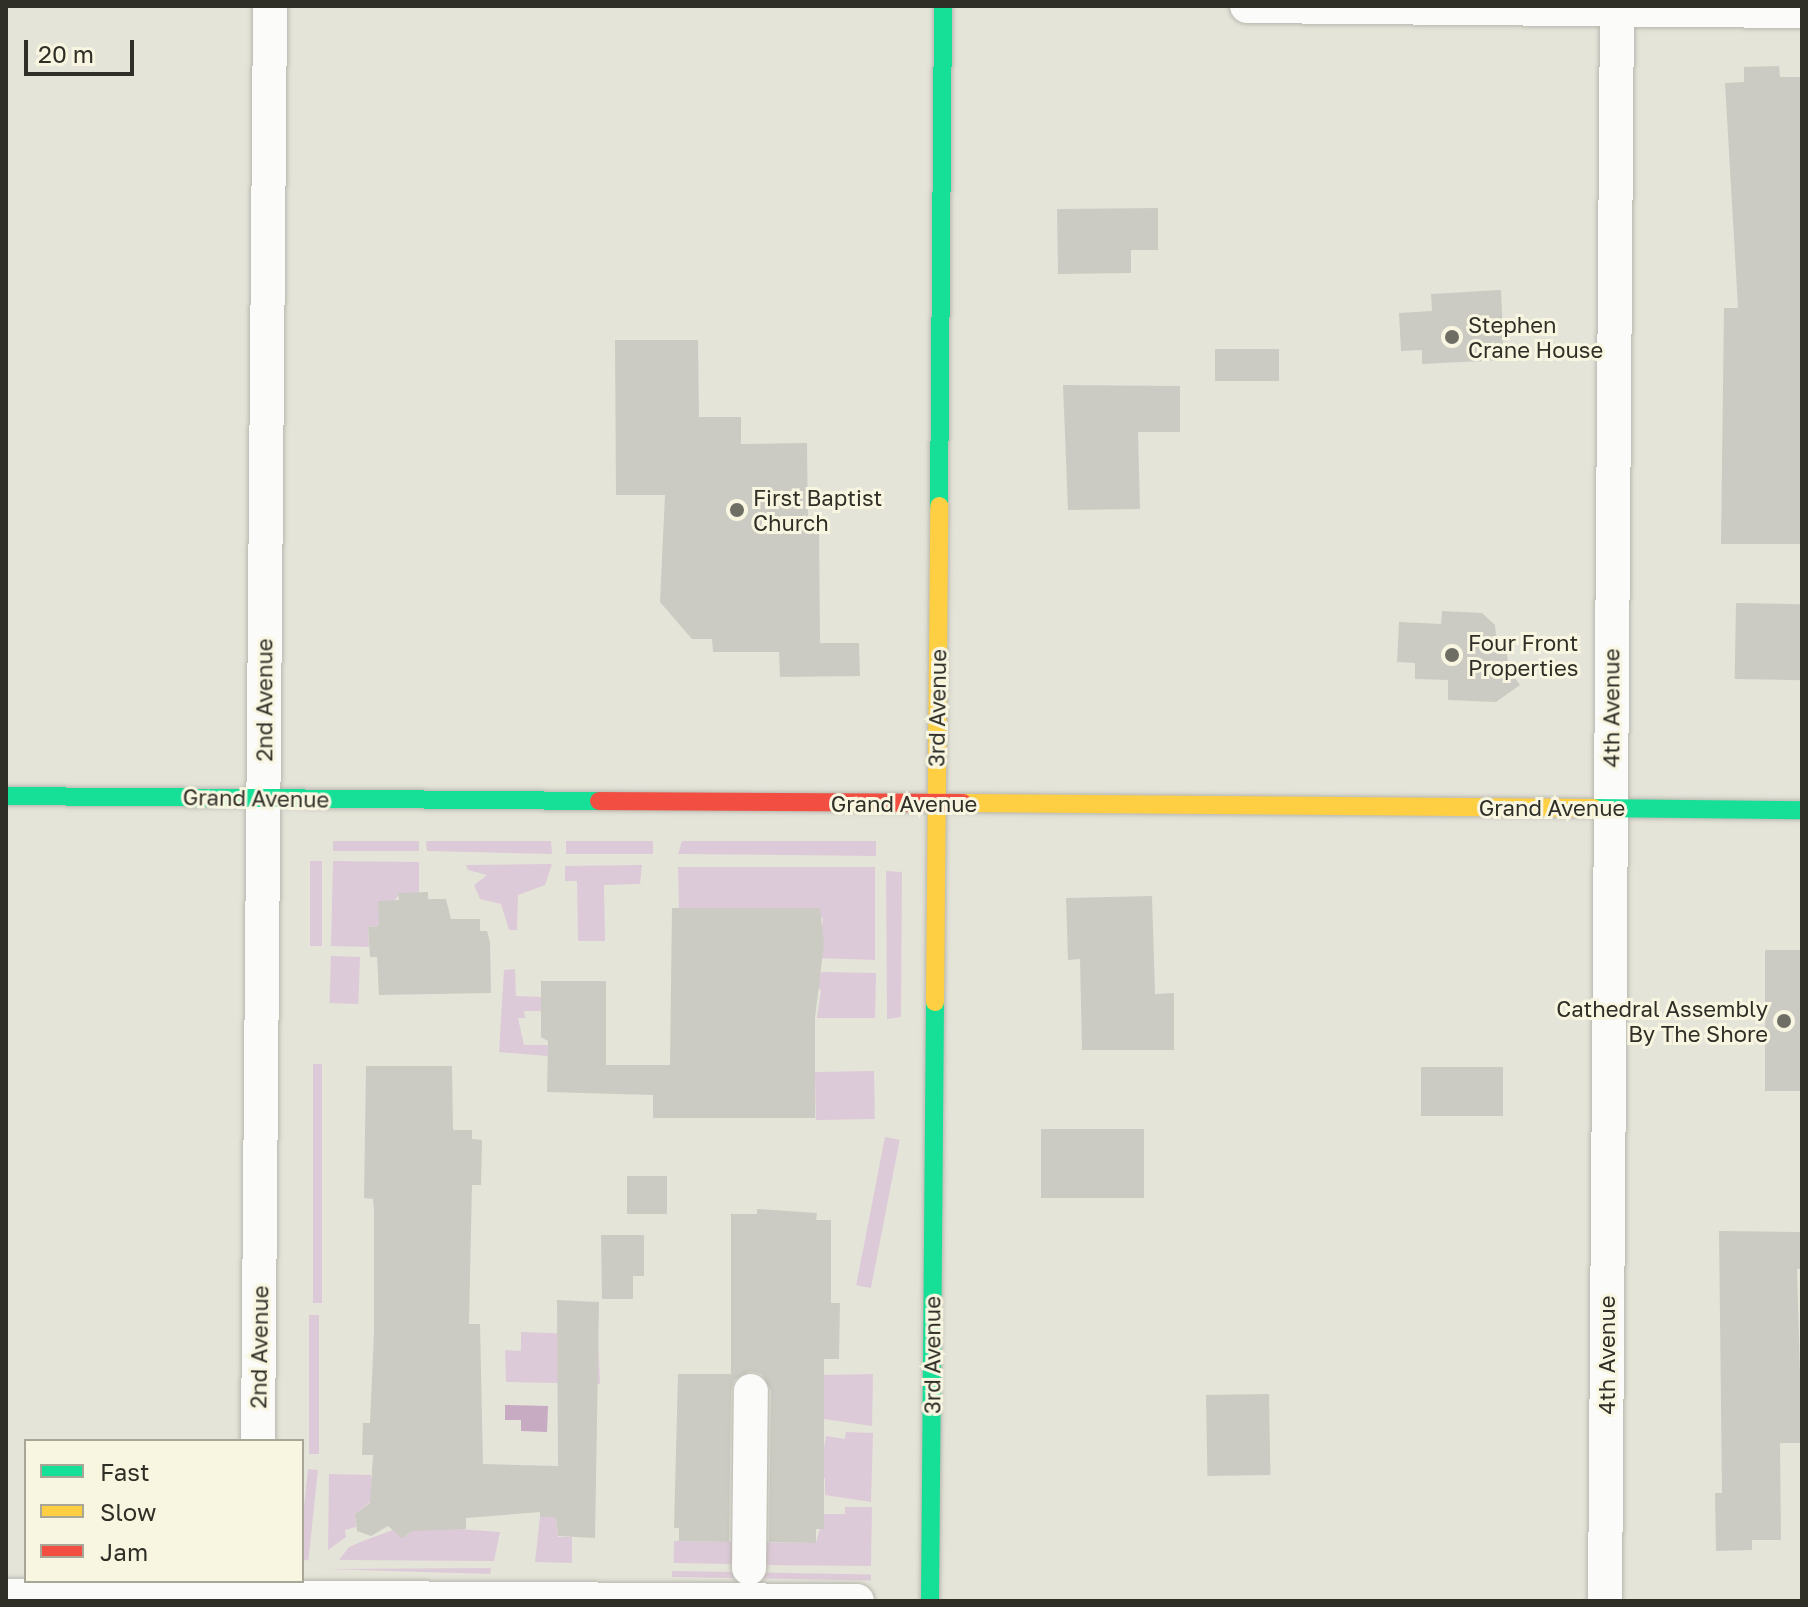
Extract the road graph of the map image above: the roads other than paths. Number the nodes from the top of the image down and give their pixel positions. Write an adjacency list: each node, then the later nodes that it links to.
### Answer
1 (270, 6): 7 (street, 2nd Avenue)
2 (943, 6): 8 (street, 3rd Avenue)
3 (1247, 6): 4 (street)
4 (1617, 7): 5 (street); 9 (street, 4th Avenue)
5 (1802, 11)
6 (6, 796): 7 (street, Grand Avenue)
7 (263, 799): 8 (street, Grand Avenue); 12 (street, 2nd Avenue)
8 (937, 805): 9 (street, Grand Avenue); 17 (street, 3rd Avenue)
9 (1611, 809): 10 (street, Grand Avenue); 18 (street, 4th Avenue)
10 (1802, 810)
11 (751, 1391): 13 (street)
12 (258, 1439)
13 (749, 1568)
14 (256, 1593): 15 (street); 16 (street)
15 (6, 1596)
16 (857, 1601)
17 (930, 1601)
18 (1605, 1601)

